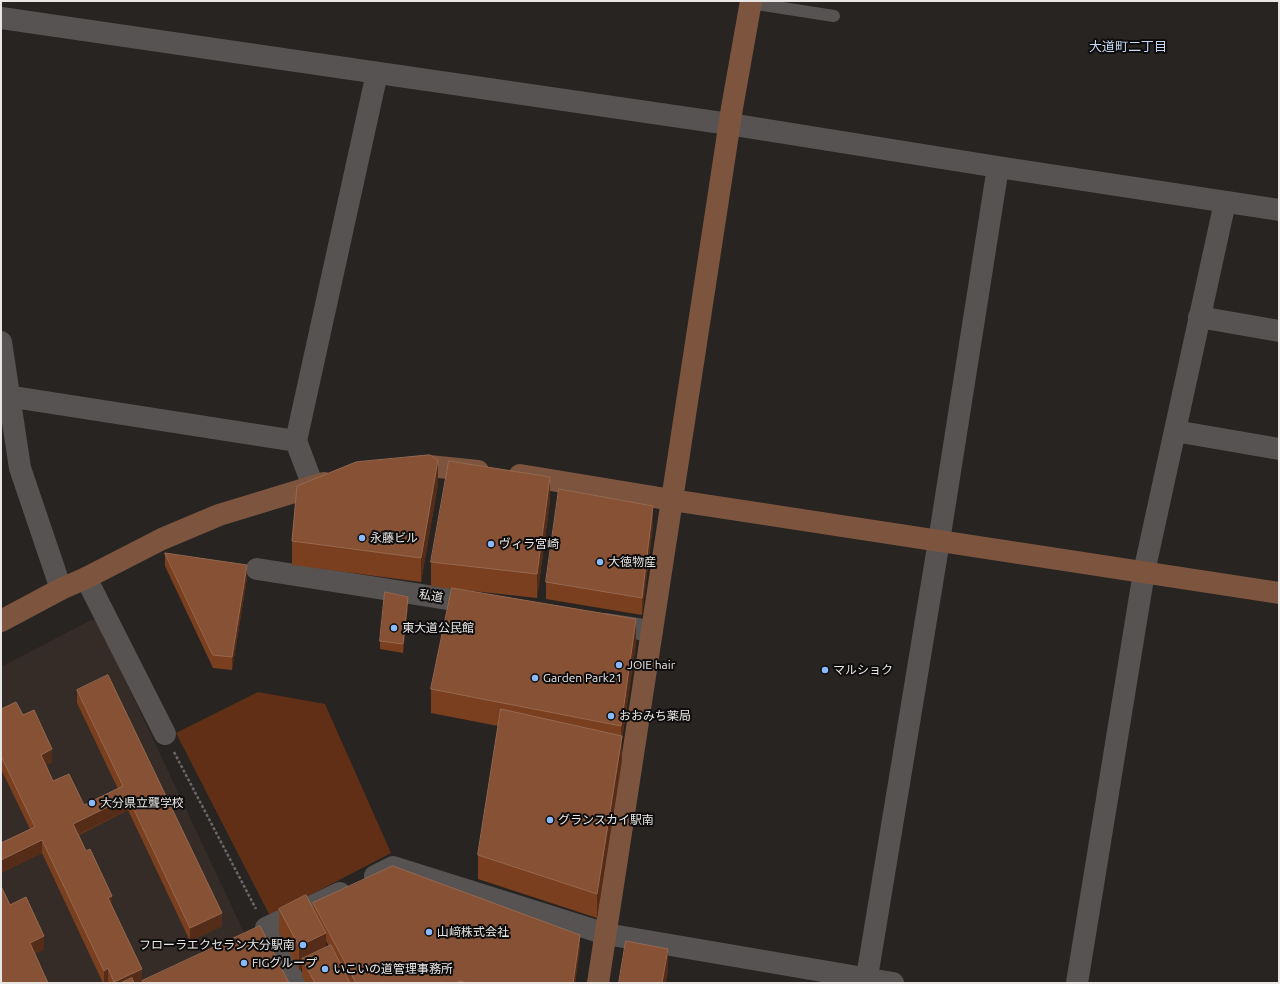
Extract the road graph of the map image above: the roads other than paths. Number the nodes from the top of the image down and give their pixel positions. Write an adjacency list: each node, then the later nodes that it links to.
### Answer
1 (751, 2): 2 (lane); 5 (street)
2 (834, 16)
3 (1, 18): 4 (street)
4 (377, 73): 5 (street); 14 (street)
5 (729, 124): 6 (street); 19 (street)
6 (998, 167): 7 (street); 20 (street)
7 (1225, 202): 8 (street); 9 (street)
8 (1279, 210)
9 (1199, 317): 10 (street); 13 (street)
10 (1279, 331)
11 (1, 342): 12 (street)
12 (5, 396): 14 (street); 24 (street)
13 (1175, 431): 15 (street); 22 (street)
14 (296, 440): 18 (street)
15 (1279, 449)
16 (391, 470): 19 (street)
17 (346, 476): 18 (street)
18 (313, 486): 23 (street)
19 (672, 500): 20 (street); 29 (street)
20 (939, 541): 22 (street); 32 (street)
21 (257, 568): 26 (street, 私道)
22 (1144, 572): 25 (street); 36 (street)
23 (86, 578): 24 (street); 30 (street)
24 (62, 589): 27 (street)
25 (1279, 593)
26 (502, 607)
27 (1, 621)
28 (589, 621): 29 (street)
29 (652, 631): 31 (street)
30 (165, 734)
31 (606, 934): 32 (street); 33 (street); 34 (street)
32 (866, 981): 35 (street)
33 (295, 983)
34 (598, 983)
35 (893, 983)
36 (1077, 983)

